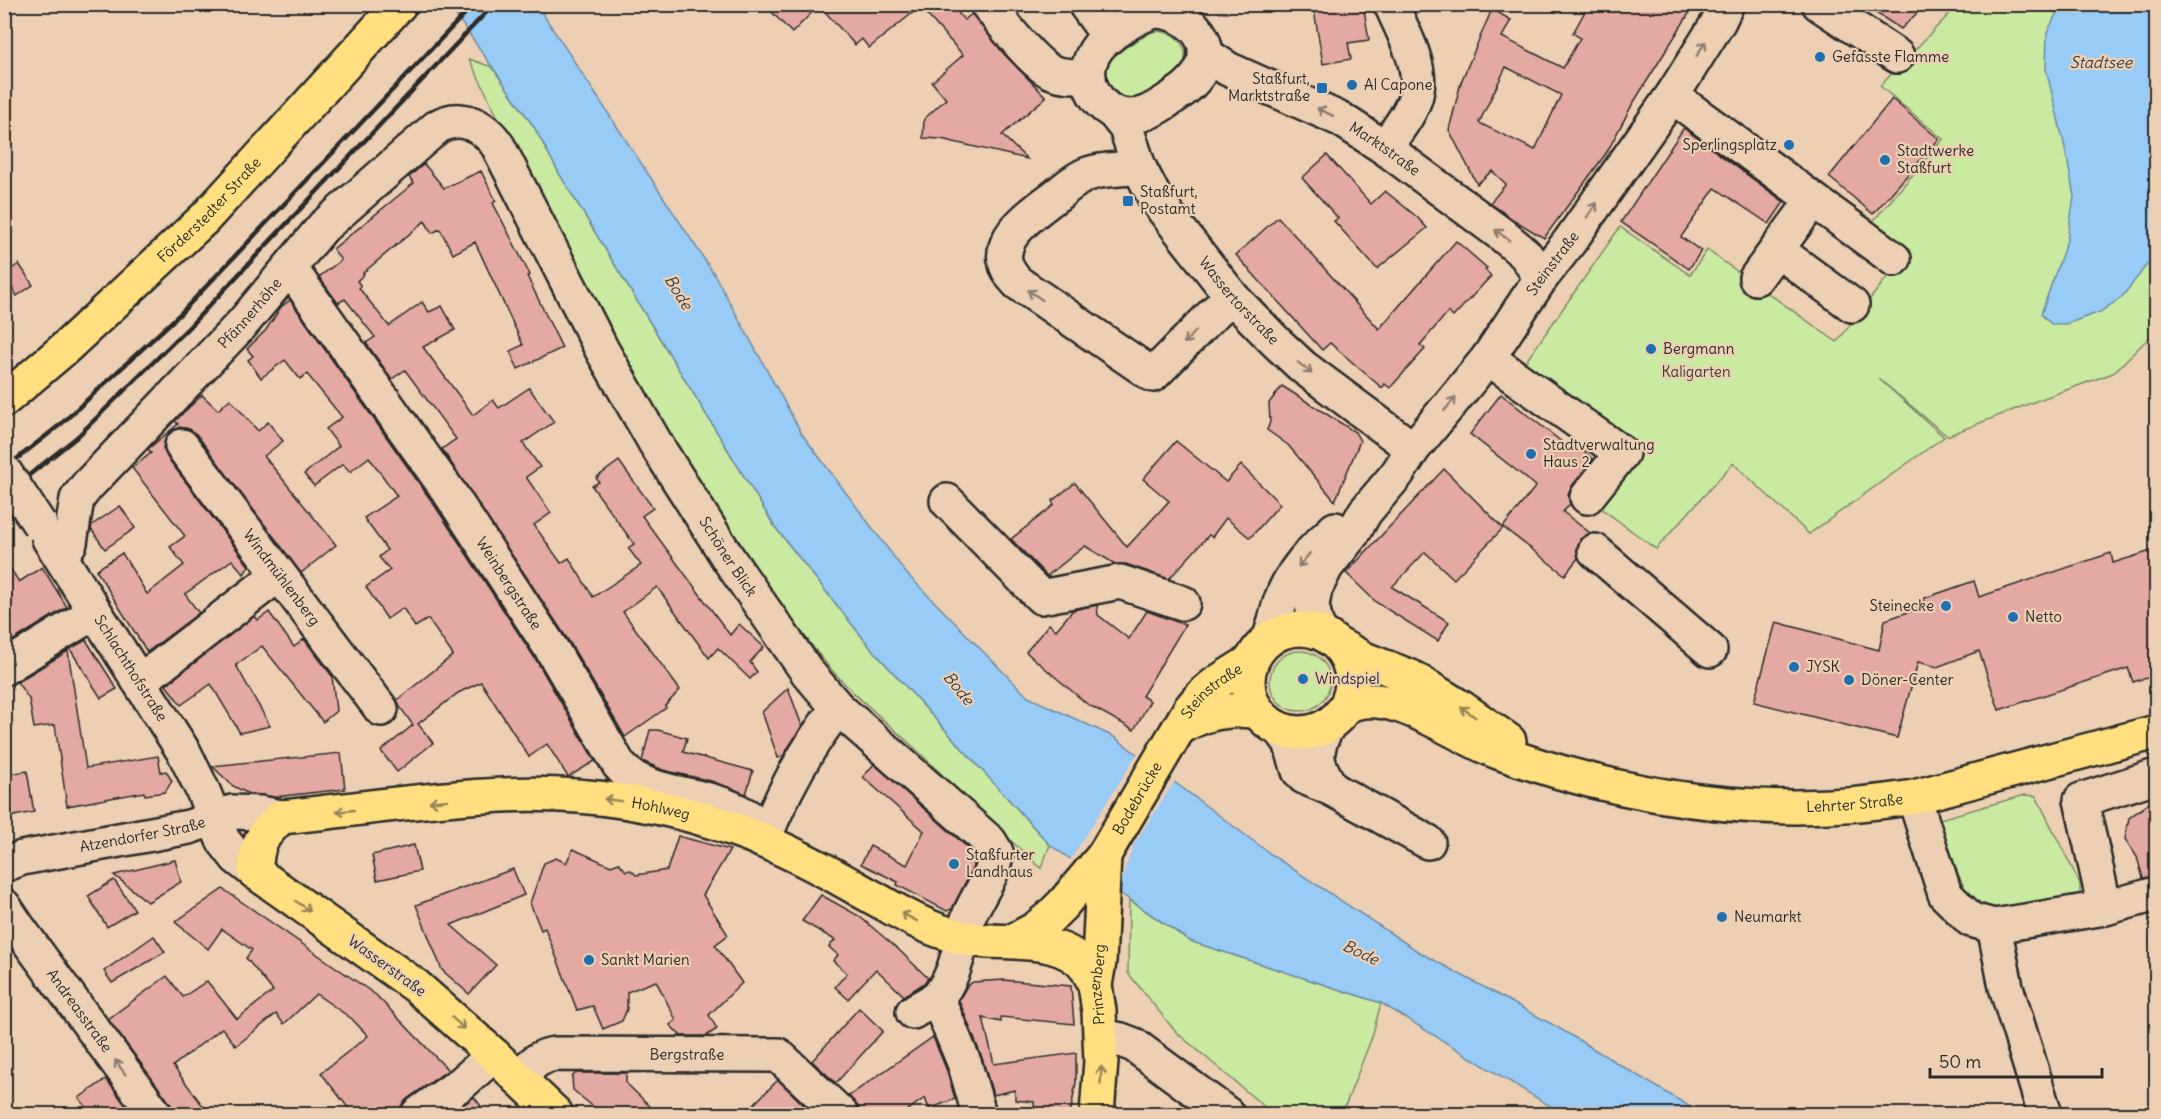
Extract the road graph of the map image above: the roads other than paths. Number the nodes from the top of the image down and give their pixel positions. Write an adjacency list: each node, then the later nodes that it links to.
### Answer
1 (987, 4): 11 (street)
2 (1085, 4): 8 (street)
3 (1391, 4): 15 (street)
4 (1818, 4): 10 (street)
5 (1726, 5): 12 (street, Steinstraße, one-way to 5)
6 (398, 7): 26 (main road, Förderstedter Straße)
7 (1184, 11): 8 (street); 9 (street)
8 (1109, 37): 11 (street)
9 (1205, 54): 13 (street); 15 (street, Marktstraße, one-way to 9)
10 (1897, 56)
11 (1089, 76): 13 (street, Wassertorstraße)
12 (1672, 96): 17 (street); 21 (street, Steinstraße, one-way to 12)
13 (1114, 113): 16 (street, Wassertorstraße)
14 (484, 129): 20 (street, Pfännerhöhe); 43 (street, Schöner Blick)
15 (1385, 148): 21 (street, Marktstraße, one-way to 15)
16 (1139, 167): 23 (street, Wassertorstraße); 23 (street, one-way to 16)
17 (1813, 200): 18 (street); 19 (street)
18 (1777, 250): 22 (street); 24 (street)
19 (1894, 259)
20 (290, 268): 34 (street, Pfännerhöhe); 55 (street, Weinbergstraße)
21 (1541, 278): 25 (street, Steinstraße)
22 (1756, 278)
23 (1233, 298): 28 (street, Wassertorstraße, one-way to 28)
24 (1852, 305)
25 (1488, 358): 28 (street, Steinstraße, one-way to 25); 30 (street)
26 (4, 400)
27 (182, 446): 35 (street, Windmühlenberg)
28 (1413, 449): 32 (street, Steinstraße)
29 (4, 471): 34 (street, Schlachthofstraße, bridge)
30 (1587, 496)
31 (947, 501): 36 (street)
32 (1365, 512): 38 (street, Steinstraße); 39 (street, Steinstraße, one-way to 39)
33 (1595, 550): 40 (street)
34 (61, 557): 37 (street, Schlachthofstraße)
35 (278, 575): 42 (street); 44 (street, Windmühlenberg)
36 (1183, 603)
37 (95, 612): 41 (street); 42 (street, Schlachthofstraße)
38 (1329, 639): 39 (main road); 45 (main road); 49 (main road, Lehrter Straße, one-way to 38)
39 (1260, 650): 46 (main road); 48 (main road, Steinstraße)
40 (1710, 650)
41 (4, 668)
42 (138, 680): 53 (street, Schlachthofstraße)
43 (838, 708): 55 (street); 64 (street, Schöner Blick)
44 (381, 709)
45 (1337, 716): 46 (main road); 49 (main road, Lehrter Straße); 51 (street)
46 (1269, 721): 48 (main road, Steinstraße); 51 (street)
47 (2157, 732): 52 (main road, Lehrter Straße)
48 (1176, 735): 60 (main road, Bodebrücke)
49 (1550, 769): 52 (main road, Lehrter Straße)
50 (2157, 776): 62 (street)
51 (1332, 789): 56 (street)
52 (1914, 797): 63 (street)
53 (213, 817): 54 (street, Atzendorfer Straße); 57 (street, Atzendorfer Straße); 58 (street, Schlachthofstraße)
54 (281, 817): 55 (main road, Hohlweg, one-way to 54); 58 (main road)
55 (763, 841): 64 (main road, Hohlweg, one-way to 55)
56 (1428, 842)
57 (4, 864)
58 (255, 872): 68 (main road, Wasserstraße, one-way to 68)
59 (2157, 894): 62 (street)
60 (1087, 898): 65 (main road); 66 (main road, Prinzenberg)
61 (4, 906): 71 (street, Andreasstraße, one-way to 61)
62 (2105, 908): 63 (street)
63 (1994, 926): 77 (street)
64 (963, 937): 65 (main road, Hohlweg); 75 (street)
65 (1015, 940): 66 (main road, Hohlweg)
66 (1095, 986): 67 (main road, Prinzenberg)
67 (1101, 1036): 70 (street); 76 (main road, Prinzenberg, one-way to 67)
68 (494, 1055): 69 (main road, Wasserstraße); 72 (street)
69 (518, 1078): 73 (main road, Wasserstraße); 74 (street, Bergstraße)
70 (1219, 1112)
71 (155, 1114)
72 (418, 1114)
73 (556, 1114)
74 (841, 1114)
75 (979, 1114)
76 (1097, 1114)
77 (2045, 1114)

